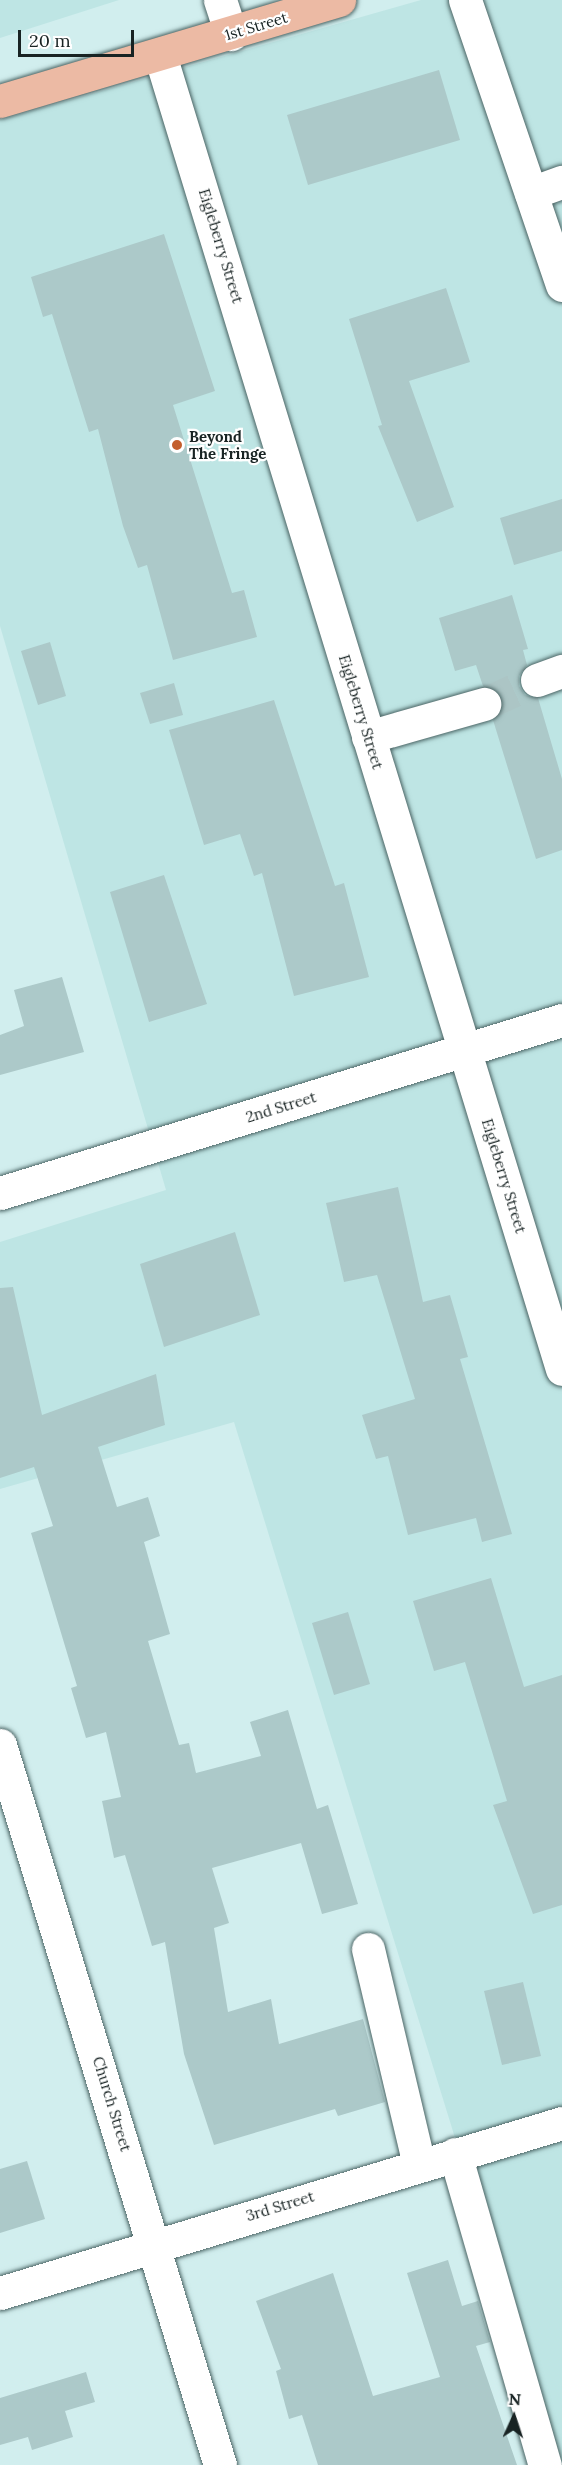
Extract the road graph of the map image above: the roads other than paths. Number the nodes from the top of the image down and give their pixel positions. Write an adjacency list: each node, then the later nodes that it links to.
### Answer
1 (220, 0): 4 (street)
2 (339, 0): 4 (main road, 1st Street)
3 (465, 0): 8 (street)
4 (231, 34): 5 (main road, 1st Street)
5 (160, 55): 6 (main road, 1st Street); 11 (street, Eigleberry Street)
6 (0, 101)
7 (562, 183): 8 (street)
8 (531, 193): 9 (street)
9 (562, 285)
10 (484, 704): 11 (street)
11 (368, 736): 13 (street, Eigleberry Street)
12 (562, 1020): 13 (street, 2nd Street)
13 (466, 1050): 14 (street, 2nd Street); 15 (street, Eigleberry Street)
14 (0, 1193)
15 (562, 1369)
16 (0, 1745): 21 (street, Church Street)
17 (368, 1949): 20 (street)
18 (562, 2123): 19 (street, 3rd Street)
19 (456, 2154): 20 (street, 3rd Street); 24 (street)
20 (419, 2165): 21 (street, 3rd Street)
21 (155, 2244): 22 (street, 3rd Street); 23 (street, Church Street)
22 (0, 2293)
23 (220, 2465)
24 (545, 2465)

